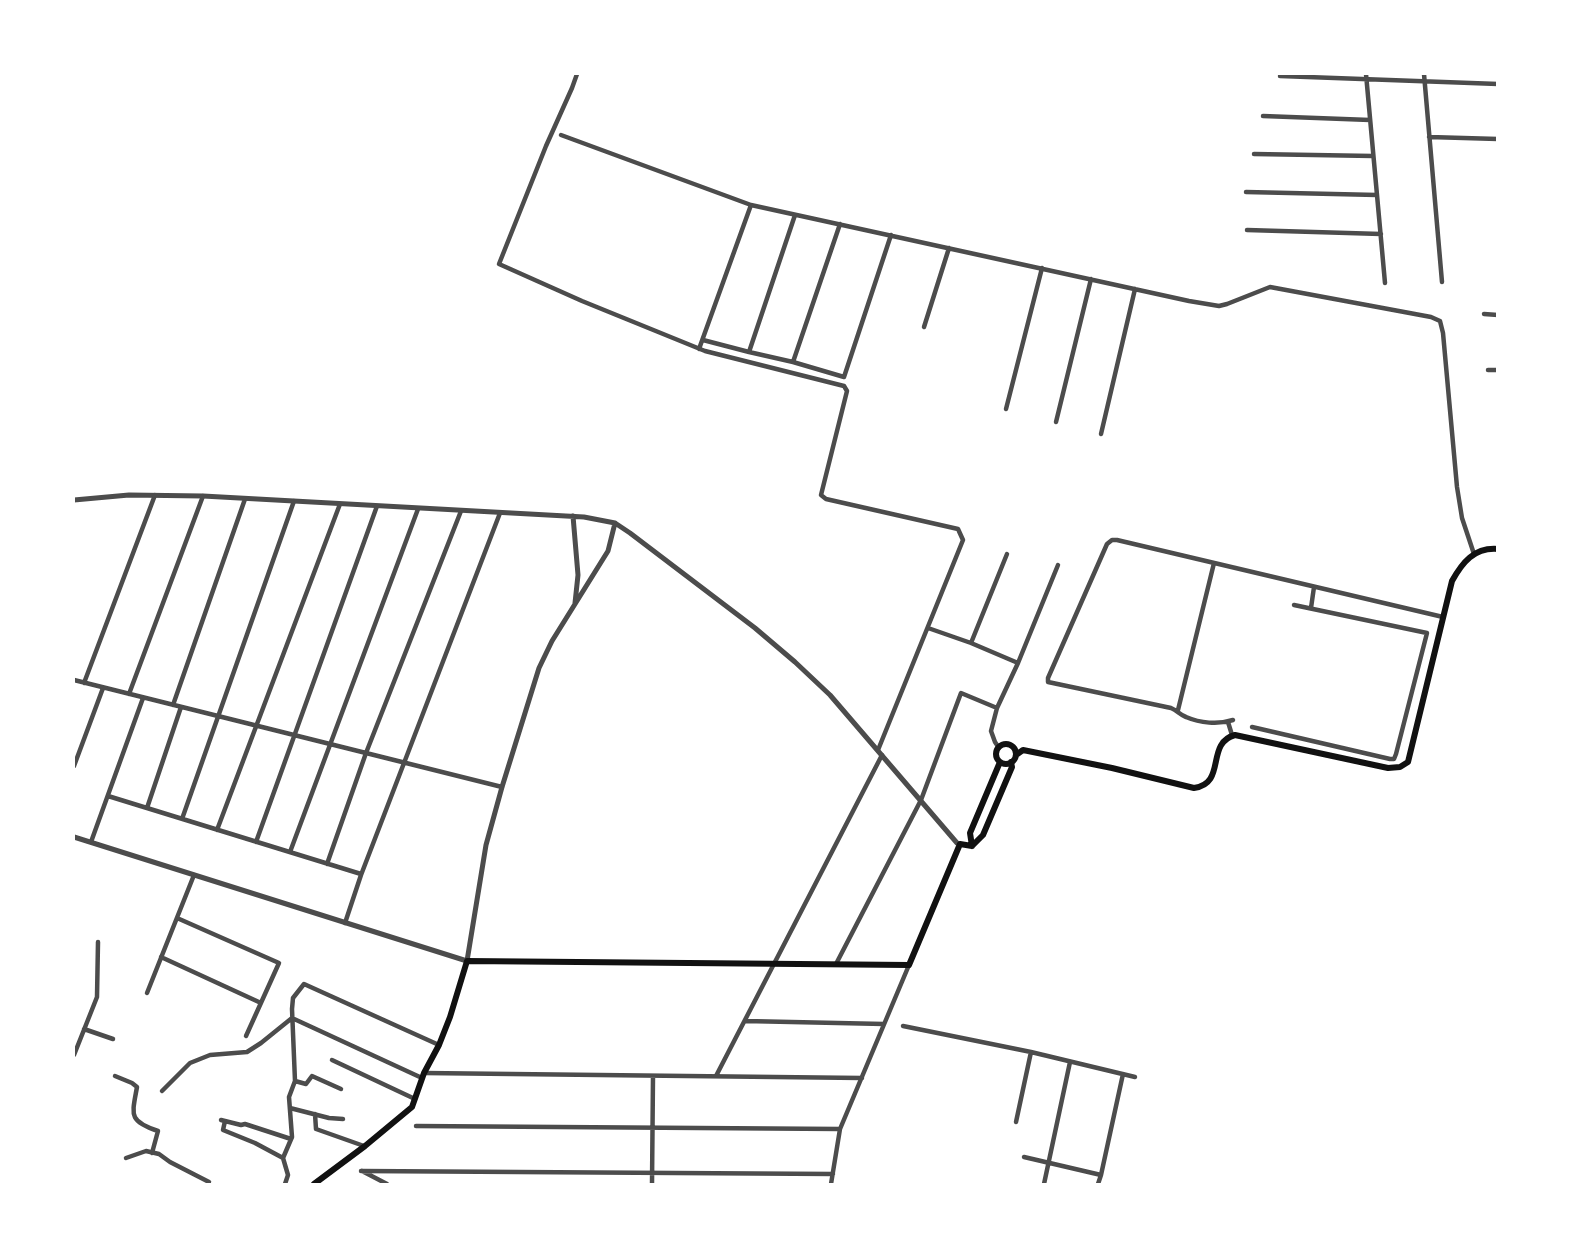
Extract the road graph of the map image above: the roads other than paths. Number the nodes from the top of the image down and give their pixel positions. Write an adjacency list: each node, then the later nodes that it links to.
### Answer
1 (577, 74): 32 (street)
2 (1424, 74): 5 (street)
3 (1280, 76): 4 (street)
4 (1366, 76): 5 (street); 8 (street)
5 (1425, 81): 6 (street); 10 (street)
6 (1497, 84)
7 (1263, 116): 8 (street)
8 (1370, 120): 13 (street)
9 (561, 135): 16 (street)
10 (1430, 137): 11 (street); 25 (street)
11 (1497, 139)
12 (1254, 154): 13 (street)
13 (1373, 156): 15 (street)
14 (1246, 192): 15 (street)
15 (1377, 195): 20 (street)
16 (751, 205): 17 (street); 31 (street)
17 (795, 215): 18 (street); 33 (street)
18 (840, 224): 21 (street); 34 (street)
19 (1247, 230): 20 (street)
20 (1381, 234): 26 (street)
21 (891, 235): 22 (street); 34 (street)
22 (949, 248): 23 (street); 30 (street)
23 (1042, 268): 24 (street); 37 (street)
24 (1091, 279): 27 (street); 38 (street)
25 (1442, 282)
26 (1385, 283)
27 (1135, 289): 39 (street); 54 (street)
28 (1483, 314): 29 (street)
29 (1497, 315)
30 (923, 327)
31 (703, 340): 32 (street); 33 (street)
32 (699, 349): 64 (street)
33 (749, 352): 34 (street)
34 (793, 362)
35 (1488, 370): 36 (street)
36 (1497, 370)
37 (1006, 409)
38 (1056, 422)
39 (1101, 434)
40 (155, 495): 41 (street); 43 (street); 68 (street)
41 (203, 496): 42 (street); 70 (street)
42 (245, 499): 44 (street); 72 (street)
43 (74, 500)
44 (294, 501): 45 (street); 76 (street)
45 (340, 504): 46 (street); 77 (street)
46 (377, 506): 47 (street); 79 (street)
47 (418, 509): 48 (street); 82 (street)
48 (461, 511): 49 (street); 86 (street)
49 (500, 513): 50 (street); 90 (street)
50 (573, 516): 51 (street); 57 (street)
51 (615, 523): 58 (street); 85 (street)
52 (1497, 550): 54 (main road)
53 (1007, 554): 65 (street)
54 (1474, 554): 63 (main road)
55 (1214, 563): 59 (street); 75 (street); 75 (street)
56 (1058, 565): 66 (street)
57 (578, 573): 58 (street); 61 (street)
58 (593, 575): 61 (street)
59 (1314, 587): 62 (street); 63 (street)
60 (1294, 605): 62 (street)
61 (574, 606): 92 (street)
62 (1311, 608): 81 (street)
63 (1443, 617): 84 (main road)
64 (928, 628): 65 (street); 85 (street)
65 (971, 643): 66 (street)
66 (1018, 663): 74 (street)
67 (74, 680): 68 (street)
68 (84, 683): 69 (street)
69 (103, 688): 70 (street); 91 (street)
70 (129, 694): 71 (street)
71 (143, 698): 72 (street); 93 (street)
72 (173, 705): 73 (street)
73 (181, 707): 76 (street); 95 (street)
74 (996, 708): 83 (street); 94 (street)
75 (1178, 710): 80 (street)
76 (218, 716): 77 (street); 96 (street)
77 (256, 726): 79 (street); 97 (street)
78 (1252, 727): 81 (street)
79 (293, 735): 82 (street); 100 (street)
80 (1232, 735): 84 (main road); 87 (main road)
81 (1300, 738): 84 (street)
82 (330, 744): 86 (street); 103 (street)
83 (999, 748): 87 (main road); 88 (main road)
84 (1299, 748)
85 (880, 752): 94 (street); 112 (street)
86 (366, 753): 90 (street); 104 (street)
87 (1016, 755): 89 (main road)
88 (1000, 762): 89 (main road); 102 (main road)
89 (1011, 762): 102 (main road)
90 (404, 763): 92 (street); 105 (street)
91 (74, 766)
92 (502, 787): 111 (street)
93 (108, 796): 95 (street); 99 (street)
94 (921, 800): 101 (street); 113 (street)
95 (148, 808): 96 (street)
96 (182, 819): 97 (street)
97 (217, 830): 100 (street)
98 (74, 837): 99 (street)
99 (91, 842): 106 (street)
100 (256, 842): 103 (street)
101 (960, 844): 102 (main road); 114 (main road)
102 (972, 846)
103 (290, 852): 104 (street)
104 (327, 864): 105 (street)
105 (361, 874): 108 (street)
106 (194, 875): 107 (street); 108 (street)
107 (177, 918): 110 (street); 116 (street)
108 (345, 923): 111 (street)
109 (97, 942): 121 (street)
110 (162, 957): 115 (street); 116 (street)
111 (467, 961): 112 (main road); 124 (main road)
112 (775, 964): 113 (main road); 118 (street)
113 (836, 964): 114 (main road)
114 (909, 965): 119 (street)
115 (147, 993)
116 (261, 1003): 122 (street)
117 (292, 1018): 124 (street); 131 (street); 136 (street); 138 (street)
118 (745, 1021): 119 (street); 133 (street)
119 (885, 1024): 135 (street)
120 (903, 1026): 125 (street)
121 (84, 1029): 123 (street); 126 (street)
122 (246, 1036)
123 (113, 1039)
124 (439, 1045): 131 (main road)
125 (1031, 1052): 128 (street); 143 (street)
126 (74, 1055)
127 (332, 1060): 139 (street)
128 (1070, 1062): 129 (street); 153 (street)
129 (1123, 1074): 134 (street); 156 (street)
130 (115, 1076): 149 (street)
131 (423, 1076): 132 (street); 139 (main road)
132 (653, 1076): 133 (street); 145 (street)
133 (716, 1076): 135 (street)
134 (1135, 1077)
135 (862, 1078): 146 (street)
136 (295, 1082): 137 (street); 140 (street)
137 (341, 1088)
138 (162, 1091)
139 (416, 1100): 148 (main road)
140 (290, 1108): 141 (street); 147 (street)
141 (315, 1114): 142 (street); 148 (street)
142 (344, 1119)
143 (1016, 1122)
144 (416, 1126): 145 (street)
145 (652, 1127): 146 (street); 154 (street)
146 (840, 1129): 155 (street)
147 (291, 1139): 152 (street); 152 (street)
148 (365, 1146): 160 (main road)
149 (152, 1153): 151 (street); 157 (street)
150 (1024, 1157): 153 (street)
151 (126, 1158)
152 (283, 1158): 159 (street)
153 (1049, 1162): 156 (street); 164 (street)
154 (652, 1172): 155 (street); 161 (street); 162 (street)
155 (833, 1174): 163 (street)
156 (1101, 1175): 165 (street)
157 (209, 1183): 158 (street)
158 (217, 1185)
159 (285, 1185)
160 (314, 1185)
161 (387, 1185)
162 (652, 1185)
163 (831, 1185)
164 (1044, 1185)
165 (1098, 1185)

